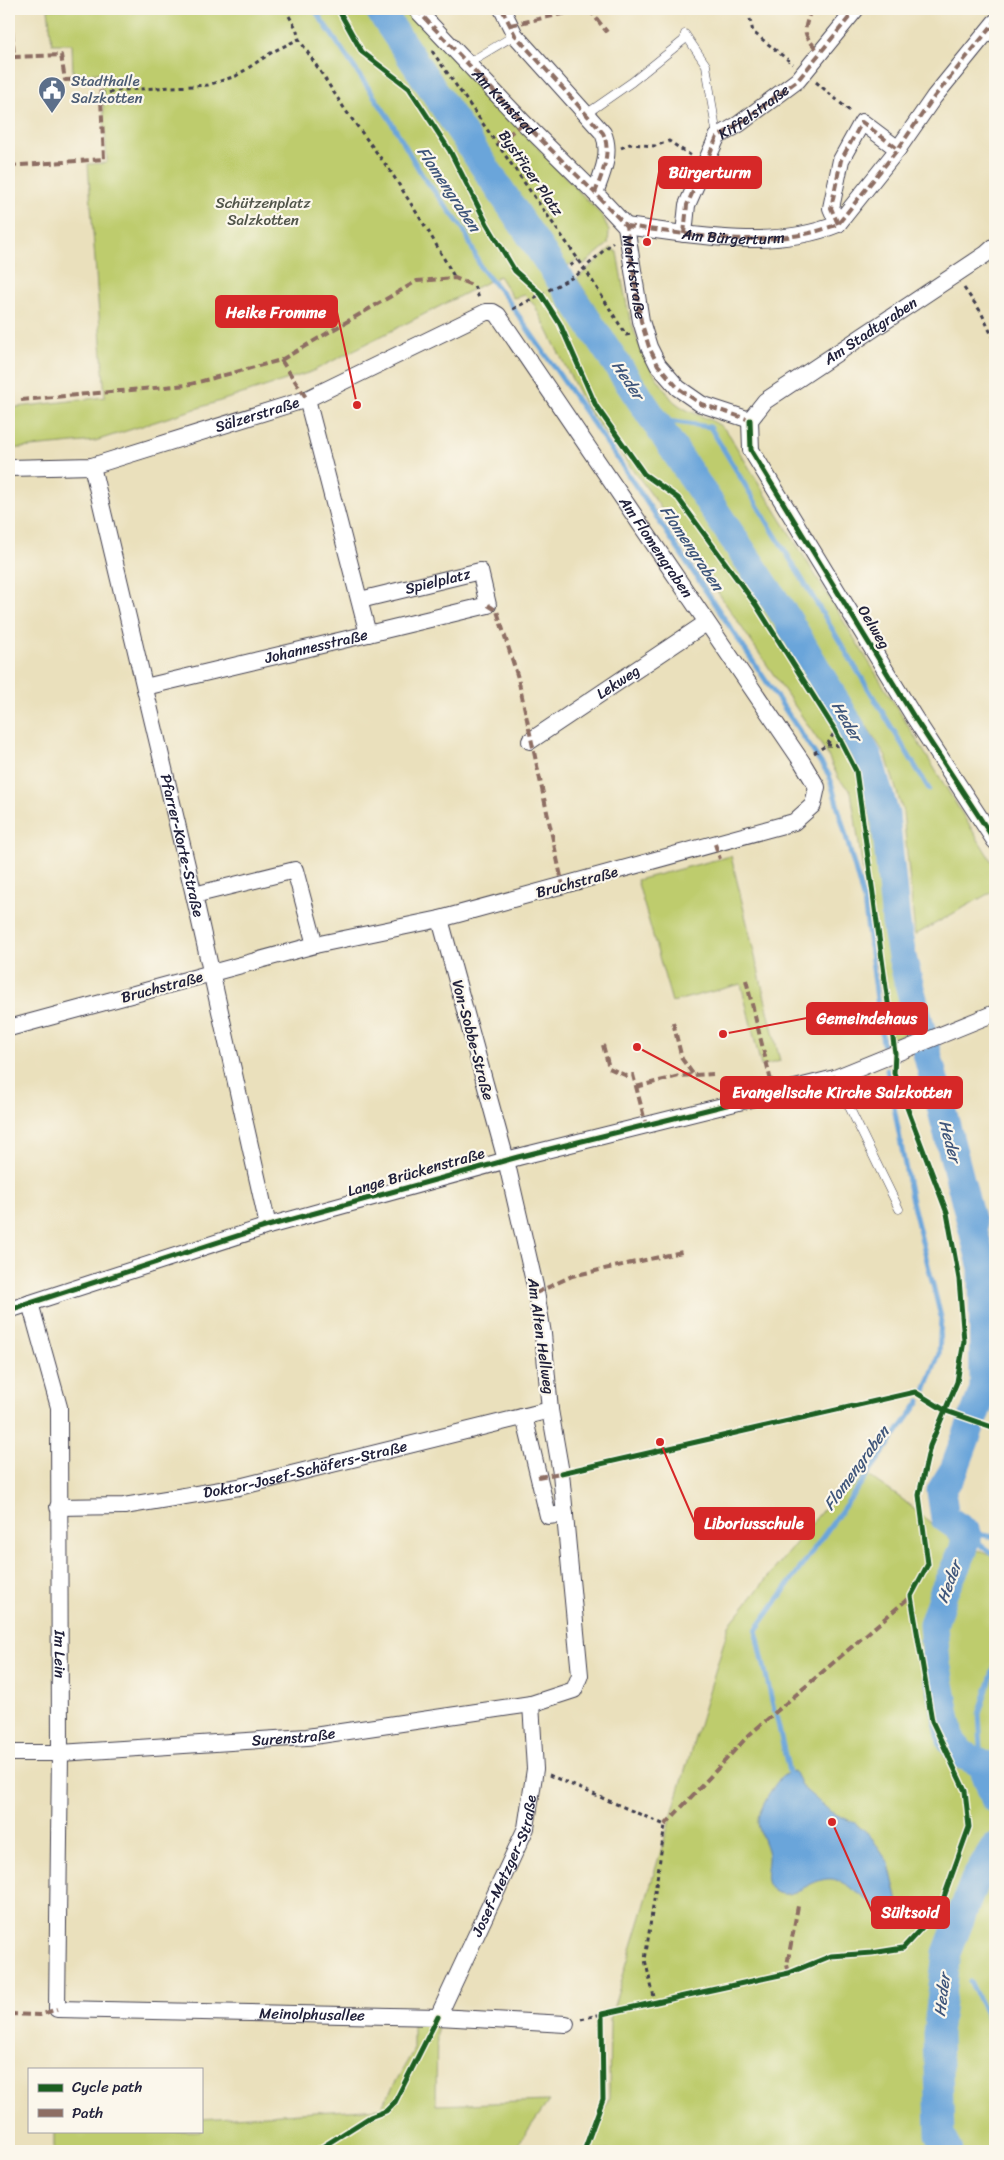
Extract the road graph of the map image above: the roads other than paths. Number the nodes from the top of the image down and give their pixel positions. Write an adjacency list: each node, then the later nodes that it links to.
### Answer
1 (416, 9): 6 (street, Am Kunstrad)
2 (502, 9): 5 (street)
3 (856, 9): 8 (street, Kiffelstraße)
4 (995, 22): 9 (street)
5 (515, 35): 6 (lane); 7 (street)
6 (468, 63): 10 (street, Am Kunstrad)
7 (586, 114): 8 (lane); 10 (street)
8 (717, 137): 13 (street, Kiffelstraße)
9 (898, 149): 11 (street); 11 (street)
10 (595, 193): 12 (street, Marktstraße)
11 (838, 224): 13 (street, Am Bürgerturm)
12 (626, 226): 13 (street, Am Bürgerturm); 17 (street, Marktstraße)
13 (684, 234)
14 (995, 246): 17 (street, Am Stadtgraben)
15 (493, 312): 16 (street, Sälzerstraße); 21 (street, Am Flomengraben)
16 (307, 399): 18 (street, Sälzerstraße); 20 (street, Johannesstraße)
17 (750, 420): 26 (street, Oelweg)
18 (92, 466): 19 (street, Sälzerstraße); 23 (street, Pfarrer-Korte-Straße)
19 (9, 468)
20 (360, 600): 22 (street, Johannesstraße); 22 (street, Spielplatz)
21 (706, 623): 24 (street, Lekweg); 25 (street, Am Flomengraben)
22 (368, 634): 23 (street, Johannesstraße)
23 (145, 687): 27 (street, Pfarrer-Korte-Straße)
24 (530, 741)
25 (817, 787): 28 (street, Bruchstraße)
26 (995, 841)
27 (194, 895): 29 (street); 30 (street, Pfarrer-Korte-Straße)
28 (440, 919): 29 (street, Bruchstraße); 34 (street, Von-Sobbe-Straße)
29 (315, 946): 30 (street, Bruchstraße)
30 (212, 974): 32 (street, Bruchstraße); 36 (street, Pfarrer-Korte-Straße)
31 (995, 1013): 33 (street, Lange Brückenstraße)
32 (9, 1028)
33 (836, 1078): 34 (street, Lange Brückenstraße); 35 (lane)
34 (506, 1160): 36 (street, Lange Brückenstraße); 39 (street, Am Alten Hellweg)
35 (899, 1209)
36 (268, 1226): 37 (street, Lange Brückenstraße)
37 (30, 1303): 38 (street, Lange Brückenstraße); 41 (street, Im Lein)
38 (9, 1310)
39 (550, 1410): 40 (street, Doktor-Josef-Schäfers-Straße); 42 (street, Am Alten Hellweg)
40 (524, 1416): 41 (street, Doktor-Josef-Schäfers-Straße); 42 (street)
41 (58, 1507): 46 (street, Im Lein)
42 (565, 1514): 43 (street, Am Alten Hellweg)
43 (574, 1690): 44 (street, Surenstraße)
44 (531, 1704): 46 (street, Surenstraße); 48 (street, Josef-Metzger-Straße)
45 (9, 1753): 46 (street, Surenstraße)
46 (60, 1753): 47 (street, Im Lein)
47 (57, 2009): 48 (street, Meinolphusallee)
48 (438, 2017): 49 (street, Meinolphusallee)
49 (566, 2024)

